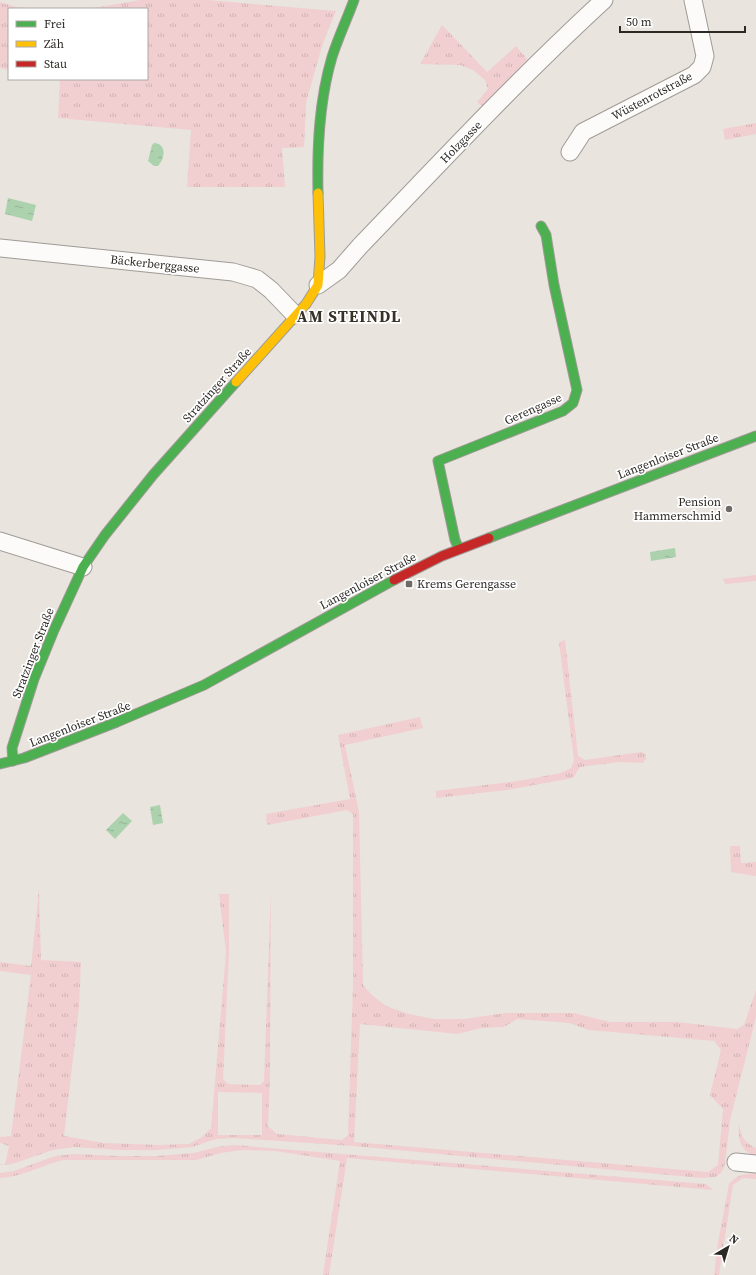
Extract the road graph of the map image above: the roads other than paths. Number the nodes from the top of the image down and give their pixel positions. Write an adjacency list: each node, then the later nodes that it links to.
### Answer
1 (354, 0): 7 (street, Stratzinger Straße)
2 (604, 0): 7 (street, Holzgasse)
3 (693, 0): 4 (street, Wüstenrotstraße)
4 (570, 152)
5 (541, 226): 11 (street, Gerengasse)
6 (0, 248): 8 (street, Bäckerberggasse)
7 (318, 285): 8 (street, Stratzinger Straße)
8 (295, 316): 12 (street, Stratzinger Straße)
9 (756, 436): 11 (street, Langenloiser Straße)
10 (0, 540): 12 (street)
11 (459, 549): 13 (street, Langenloiser Straße)
12 (83, 567): 13 (street, Stratzinger Straße)
13 (13, 761): 14 (street, Langenloiser Straße)
14 (0, 764)
15 (736, 1162): 16 (street)
16 (756, 1164)

